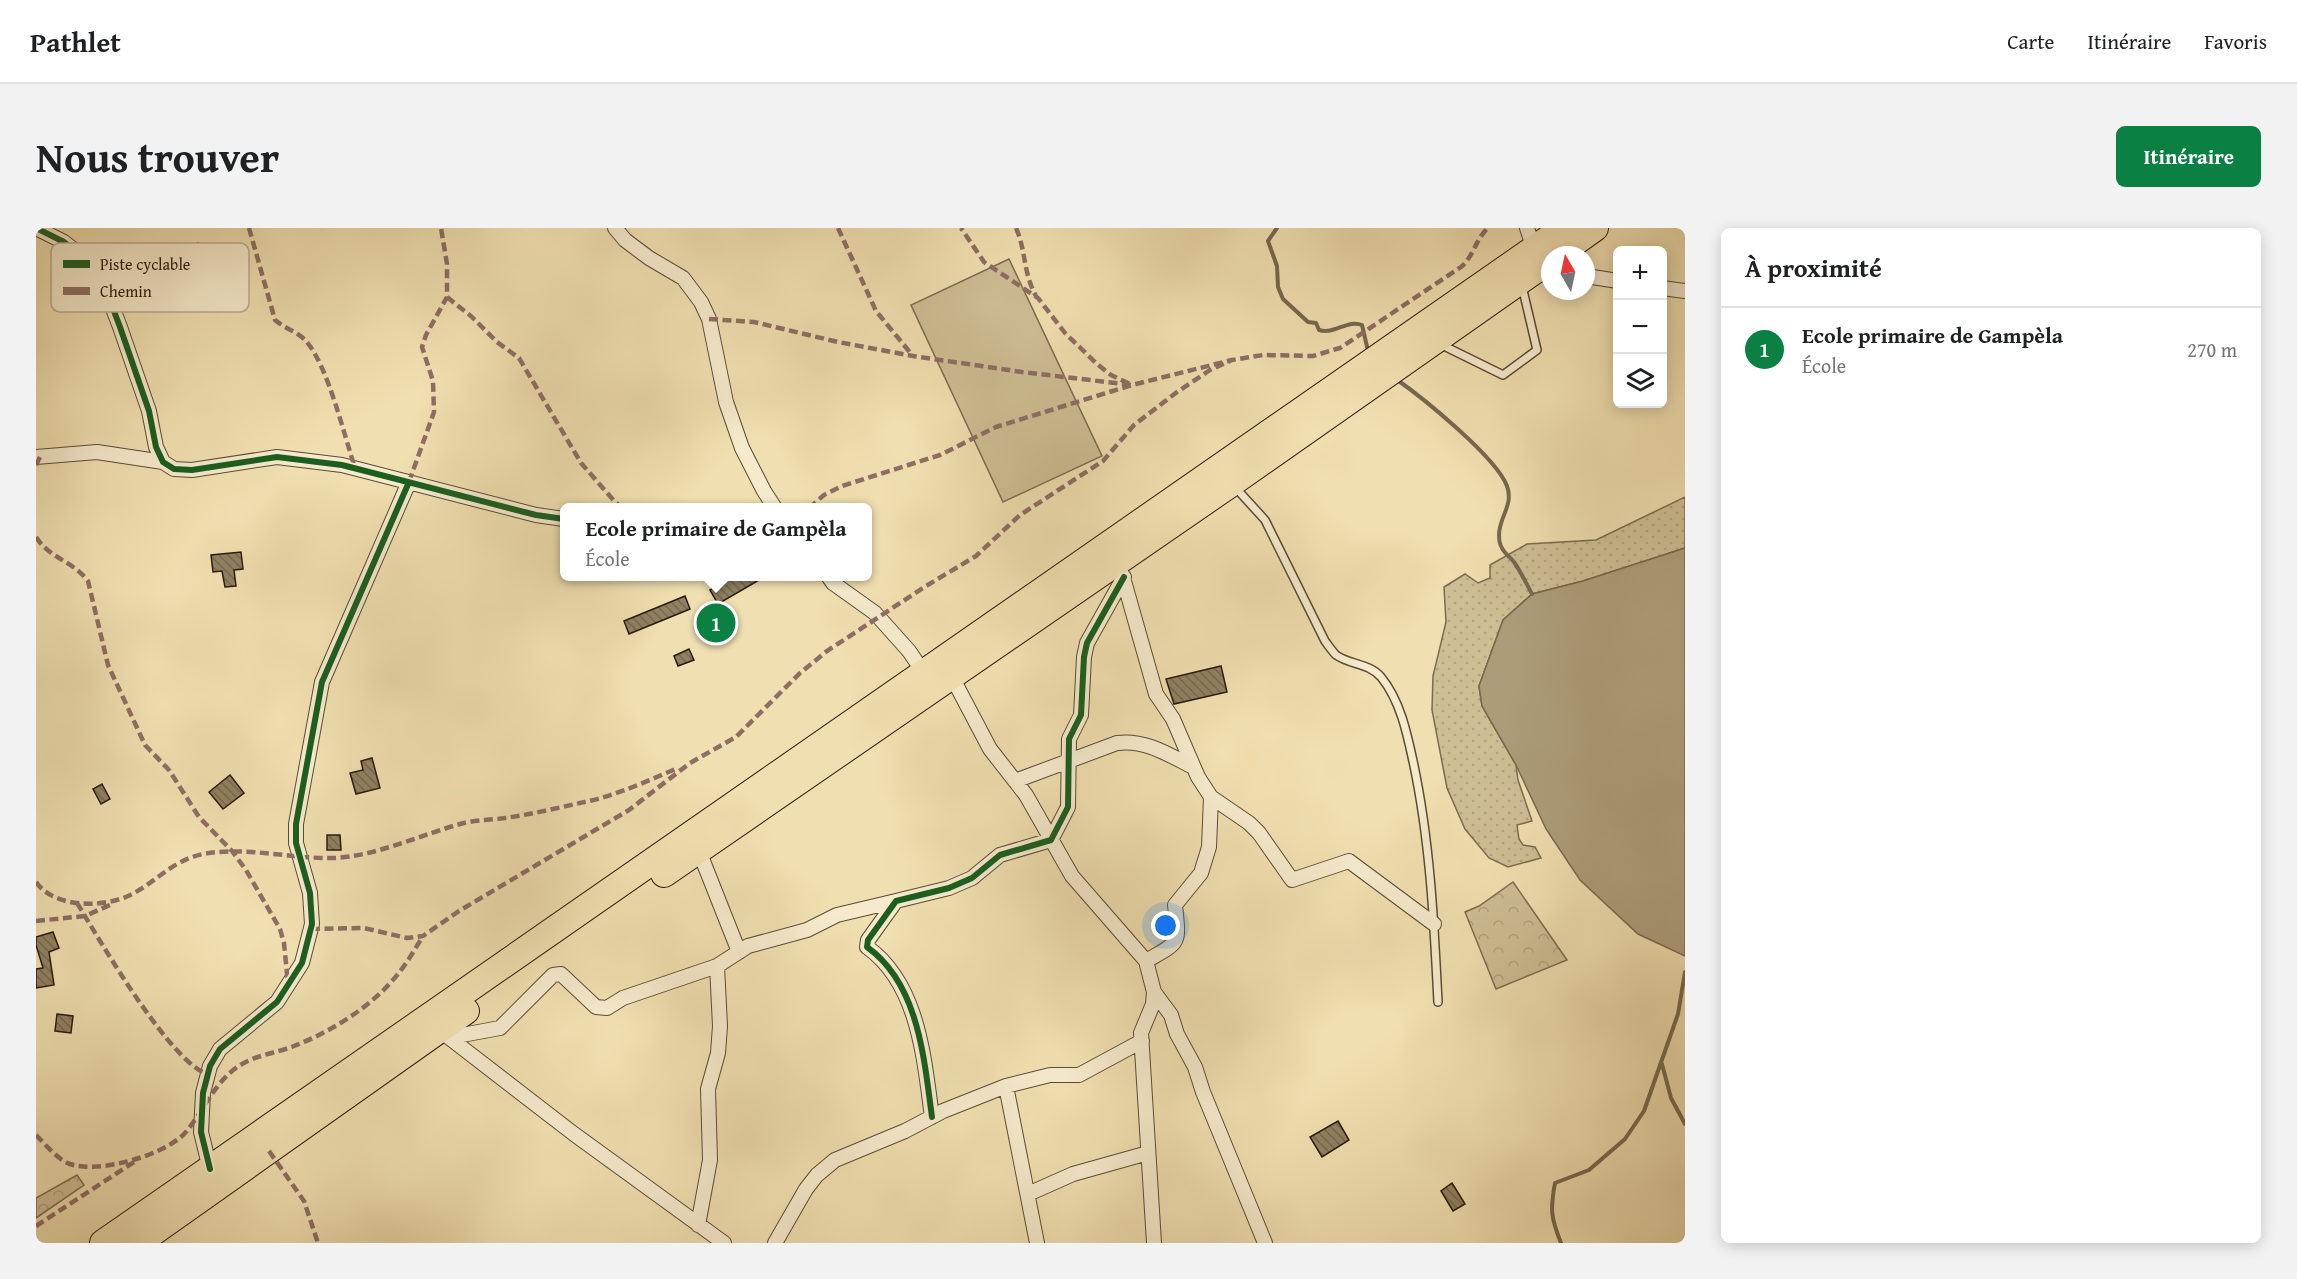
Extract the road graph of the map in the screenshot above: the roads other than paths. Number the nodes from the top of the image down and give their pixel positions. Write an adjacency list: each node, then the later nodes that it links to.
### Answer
1 (36, 228): 5 (street)
2 (615, 228): 20 (street)
3 (1564, 228): 6 (highway)
4 (1595, 228): 7 (highway)
5 (65, 243)
6 (1549, 246)
7 (1559, 246)
8 (1541, 255): 9 (highway)
9 (1516, 274): 15 (highway); 15 (lane); 24 (highway)
10 (1595, 277): 11 (street)
11 (1613, 280)
12 (1667, 289): 13 (street)
13 (1685, 291)
14 (114, 312): 17 (street)
15 (1435, 342): 19 (highway)
16 (36, 457): 17 (street)
17 (163, 462): 18 (street)
18 (409, 482): 21 (street); 44 (street)
19 (1232, 483): 22 (highway); 33 (lane)
20 (772, 503)
21 (560, 518)
22 (1120, 569): 25 (highway); 26 (street); 27 (street)
23 (832, 581): 24 (street)
24 (924, 673): 44 (highway)
25 (952, 676): 28 (street); 31 (highway)
26 (1068, 762): 27 (street); 28 (street); 30 (street)
27 (1193, 766): 29 (street)
28 (1015, 781): 30 (street)
29 (1211, 797): 33 (street); 35 (street)
30 (1051, 840): 32 (street); 35 (street)
31 (699, 851): 34 (street); 39 (highway)
32 (896, 901): 34 (street); 42 (street)
33 (1434, 924): 38 (lane)
34 (739, 952): 36 (street)
35 (1146, 961): 37 (street)
36 (717, 966): 39 (street); 46 (street)
37 (1154, 992): 40 (street); 53 (street)
38 (1438, 1002)
39 (444, 1035): 46 (street); 48 (highway)
40 (1142, 1041): 41 (street); 43 (street)
41 (1006, 1086): 42 (street); 45 (street)
42 (932, 1117): 50 (street)
43 (1148, 1153): 45 (street); 52 (street)
44 (210, 1169): 47 (highway)
45 (1028, 1194): 51 (street)
46 (699, 1225): 49 (street)
47 (103, 1243)
48 (138, 1243)
49 (724, 1243)
50 (775, 1243)
51 (1036, 1243)
52 (1154, 1243)
53 (1265, 1243)

